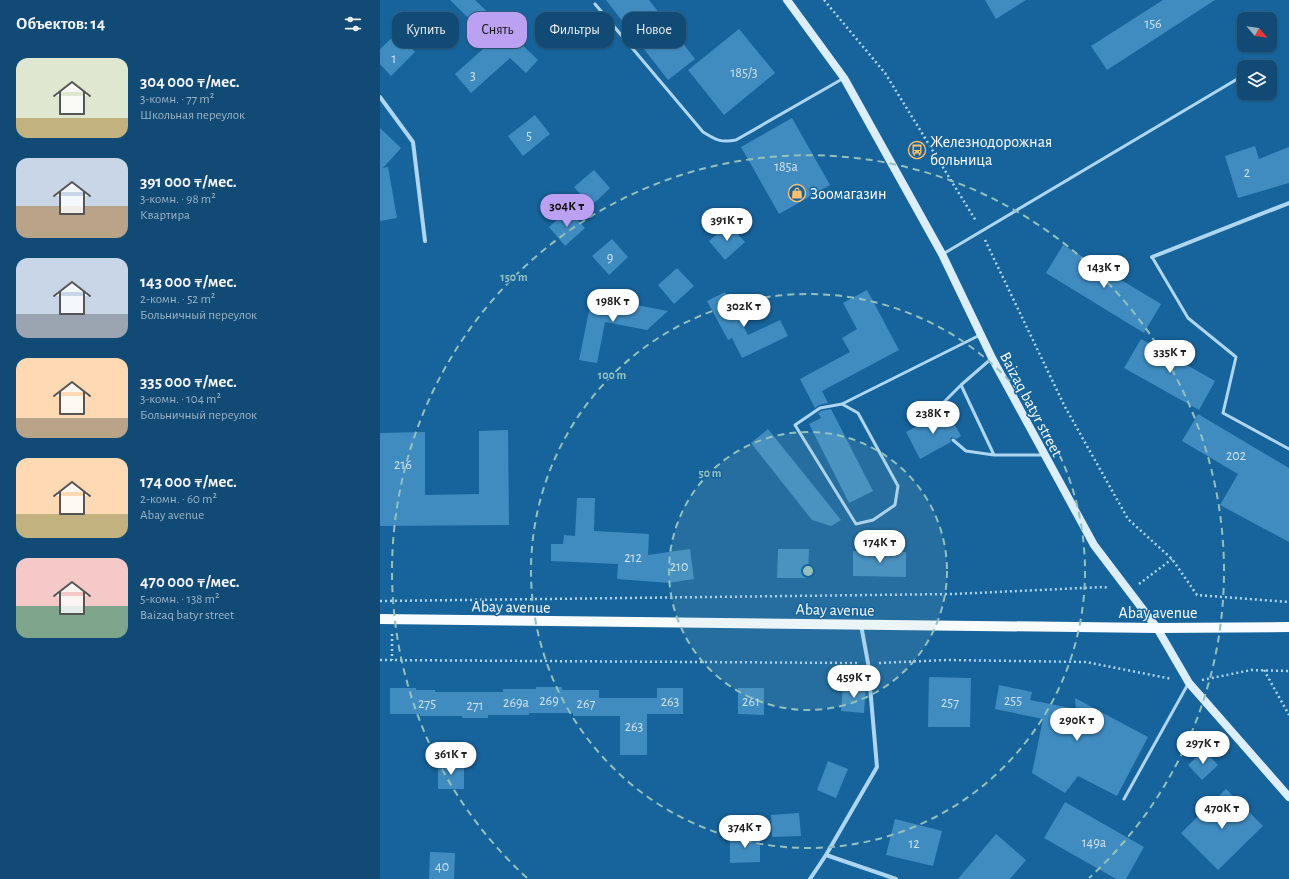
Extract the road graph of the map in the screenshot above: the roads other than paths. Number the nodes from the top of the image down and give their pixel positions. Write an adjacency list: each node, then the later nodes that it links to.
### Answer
1 (786, 0): 3 (main road, Baizaq batyr street)
2 (595, 4): 3 (lane)
3 (844, 78): 8 (main road, Baizaq batyr street)
4 (1237, 79): 8 (lane)
5 (380, 97): 7 (street)
6 (1289, 203): 9 (street)
7 (424, 241)
8 (942, 254): 10 (main road, Baizaq batyr street)
9 (1152, 258): 16 (lane)
10 (980, 335): 11 (main road, Baizaq batyr street); 13 (lane)
11 (992, 358): 12 (lane); 18 (main road, Baizaq batyr street)
12 (961, 385): 14 (lane); 17 (lane)
13 (842, 404): 13 (lane)
14 (939, 414)
15 (953, 440): 17 (lane)
16 (1289, 449)
17 (994, 455): 18 (lane)
18 (1044, 455): 22 (main road, Baizaq batyr street)
19 (380, 619): 20 (main road, Abay avenue)
20 (861, 625): 22 (main road, Abay avenue); 26 (street)
21 (1289, 627): 22 (main road, Abay avenue)
22 (1156, 628): 23 (main road, Baizaq batyr street)
23 (1189, 683): 24 (main road, Baizaq batyr street); 25 (lane)
24 (1289, 797)
25 (1124, 799)
26 (826, 855): 27 (street); 28 (street)
27 (810, 879)
28 (896, 879)

